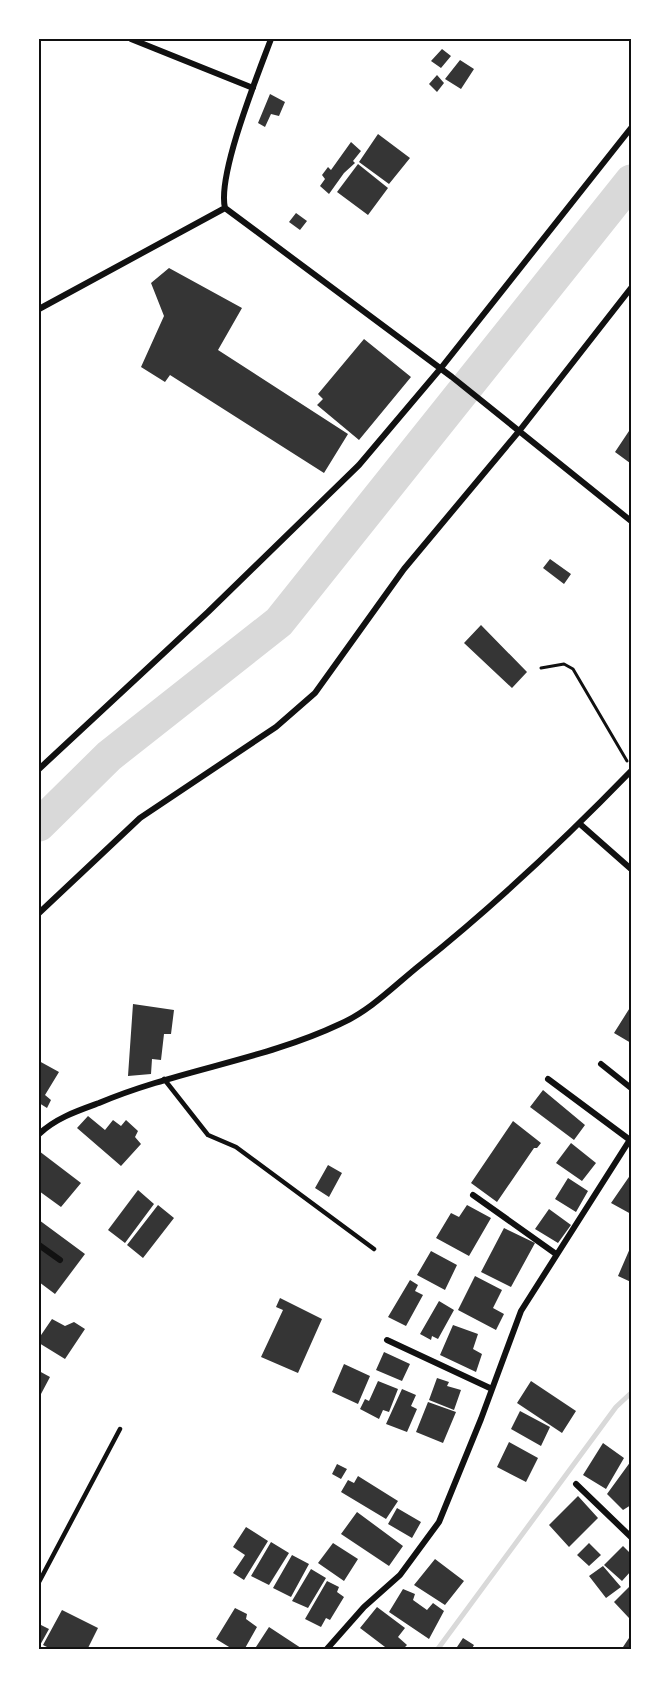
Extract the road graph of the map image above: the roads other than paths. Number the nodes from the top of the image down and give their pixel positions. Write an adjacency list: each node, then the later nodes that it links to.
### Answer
1 (131, 39): 3 (street)
2 (272, 39): 3 (street)
3 (253, 88): 5 (street)
4 (631, 128): 8 (street)
5 (225, 208): 7 (street); 8 (street)
6 (631, 288): 9 (street)
7 (39, 309)
8 (441, 368): 9 (street); 11 (street)
9 (520, 430): 10 (street); 15 (street)
10 (631, 521)
11 (39, 769)
12 (631, 770): 13 (street)
13 (580, 824): 14 (street); 17 (street)
14 (631, 870)
15 (39, 914)
16 (601, 1064): 19 (street)
17 (164, 1079): 20 (street); 24 (lane)
18 (548, 1079): 21 (street)
19 (631, 1088)
20 (39, 1134)
21 (631, 1139): 25 (street)
22 (473, 1195): 25 (street)
23 (39, 1245): 26 (street)
24 (374, 1249)
25 (556, 1254): 28 (street)
26 (60, 1260)
27 (387, 1340): 28 (street)
28 (492, 1389): 33 (street)
29 (120, 1429): 32 (lane)
30 (576, 1484): 31 (street)
31 (631, 1537)
32 (39, 1582)
33 (326, 1650)

